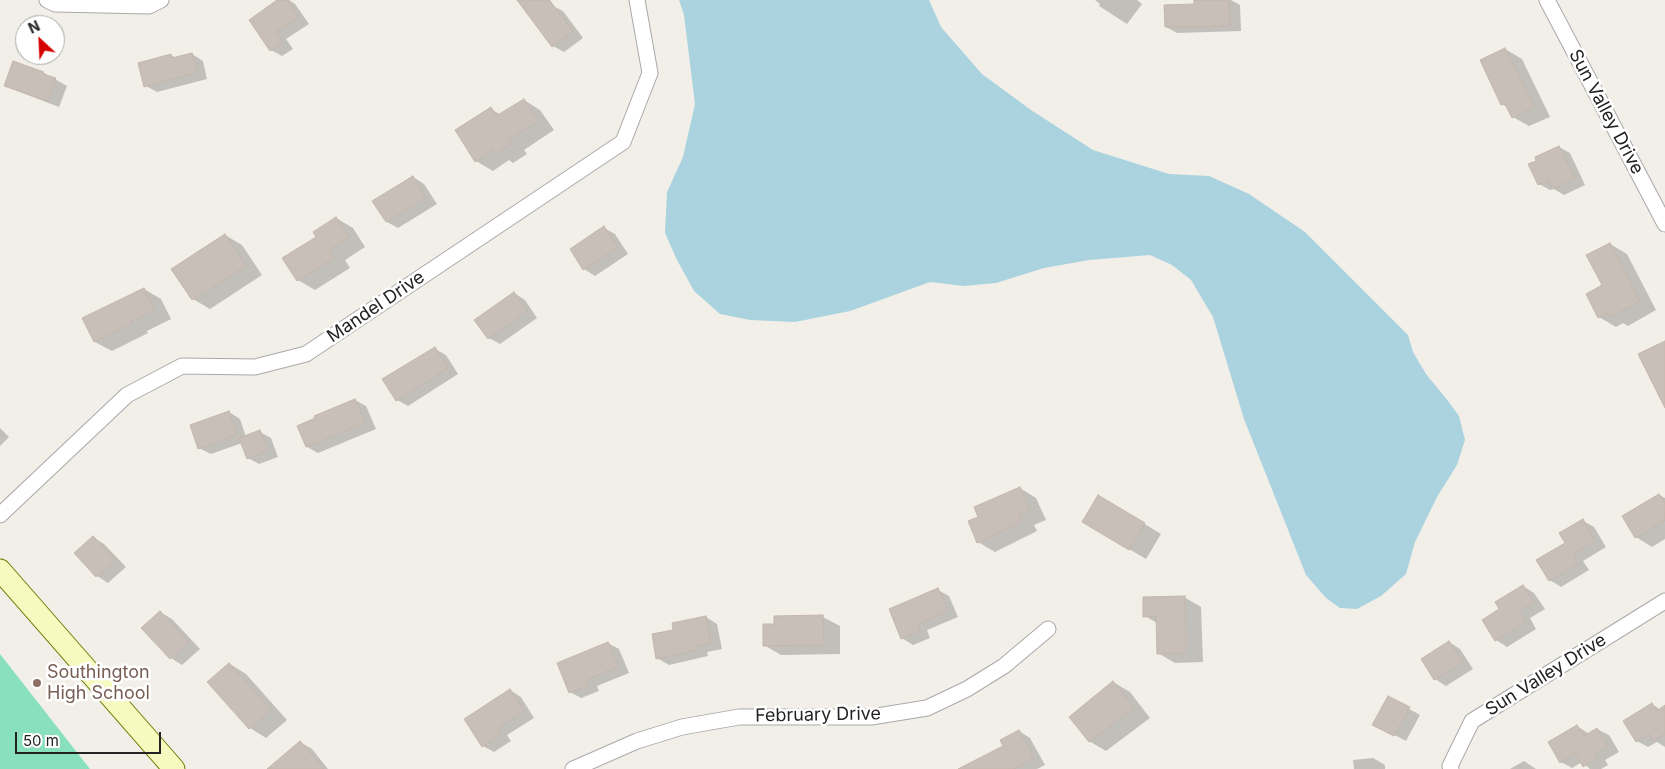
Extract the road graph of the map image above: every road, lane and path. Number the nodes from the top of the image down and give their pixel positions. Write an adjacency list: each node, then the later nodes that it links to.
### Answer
1 (48, 0): 2 (street)
2 (161, 0)
3 (637, 0): 6 (street, Mandel Drive)
4 (1547, 0): 5 (street, Sun Valley Drive)
5 (1665, 224)
6 (0, 514)
7 (0, 570): 10 (street)
8 (1665, 601): 12 (street, Sun Valley Drive)
9 (1048, 629): 11 (street, February Drive)
10 (174, 769)
11 (573, 769)
12 (1450, 769)

